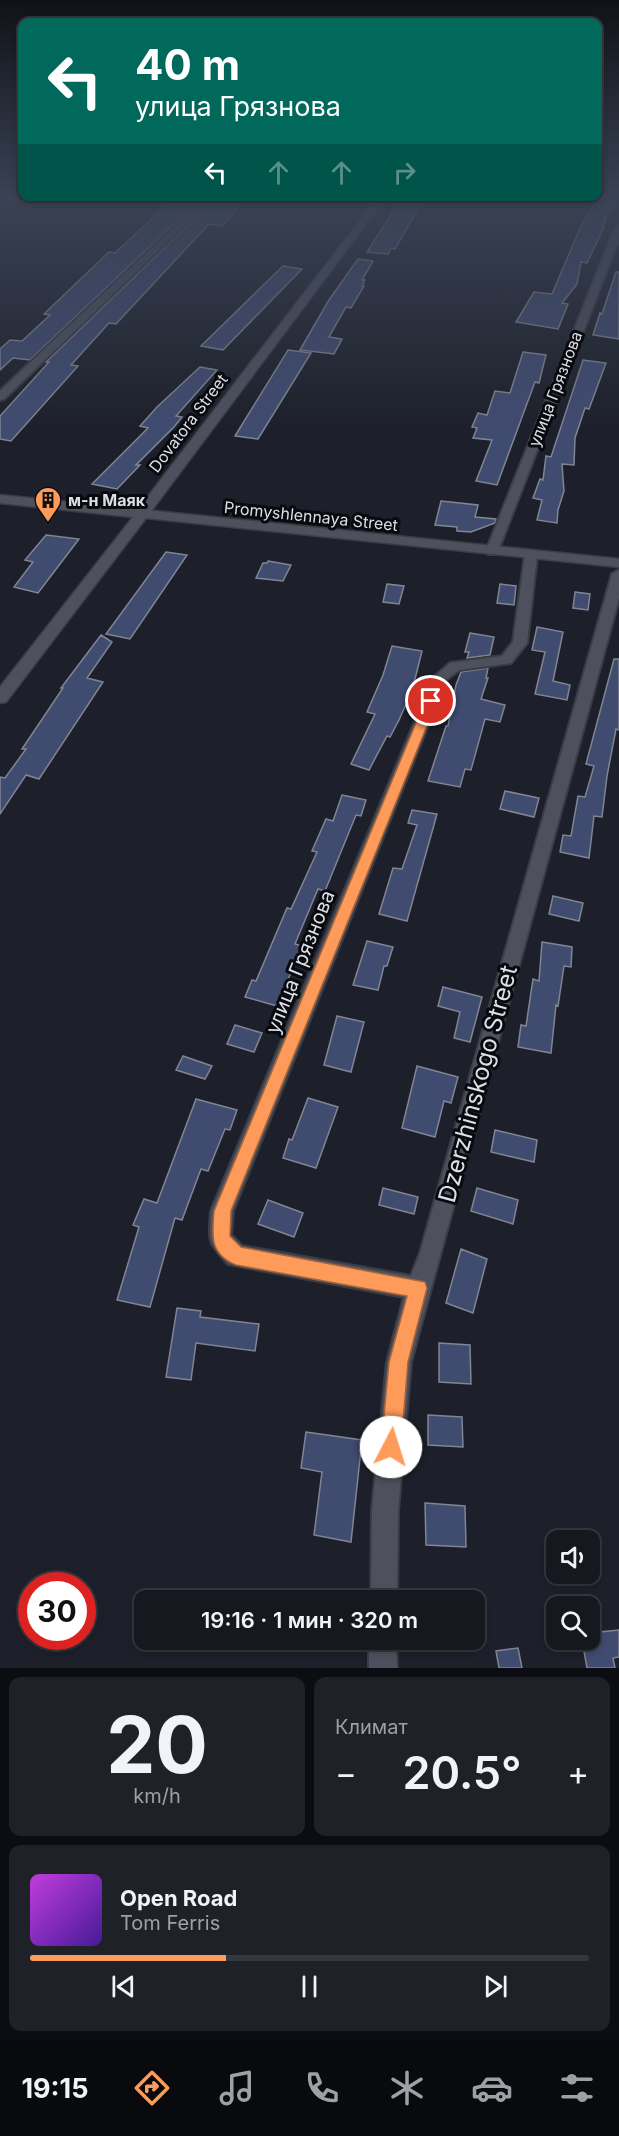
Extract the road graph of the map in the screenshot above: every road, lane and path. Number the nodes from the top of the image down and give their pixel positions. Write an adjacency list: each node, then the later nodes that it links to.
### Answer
1 (128, 275): 4 (street)
2 (322, 275): 6 (street, Dovatora Street)
3 (601, 275): 7 (street, улица Грязнова)
4 (0, 397)
5 (0, 499): 6 (street, Promyshlennaya Street)
6 (141, 515): 7 (street, Promyshlennaya Street); 11 (street, Dovatora Street)
7 (492, 551): 8 (street, Promyshlennaya Street)
8 (531, 555): 9 (street, Promyshlennaya Street); 12 (street, улица Грязнова)
9 (619, 563)
10 (619, 574): 12 (street, Dzerzhinskogo Street)
11 (0, 698)
12 (418, 1288): 13 (street, Dzerzhinskogo Street)
13 (384, 1590)
14 (383, 1650): 15 (street)
15 (382, 1668)

